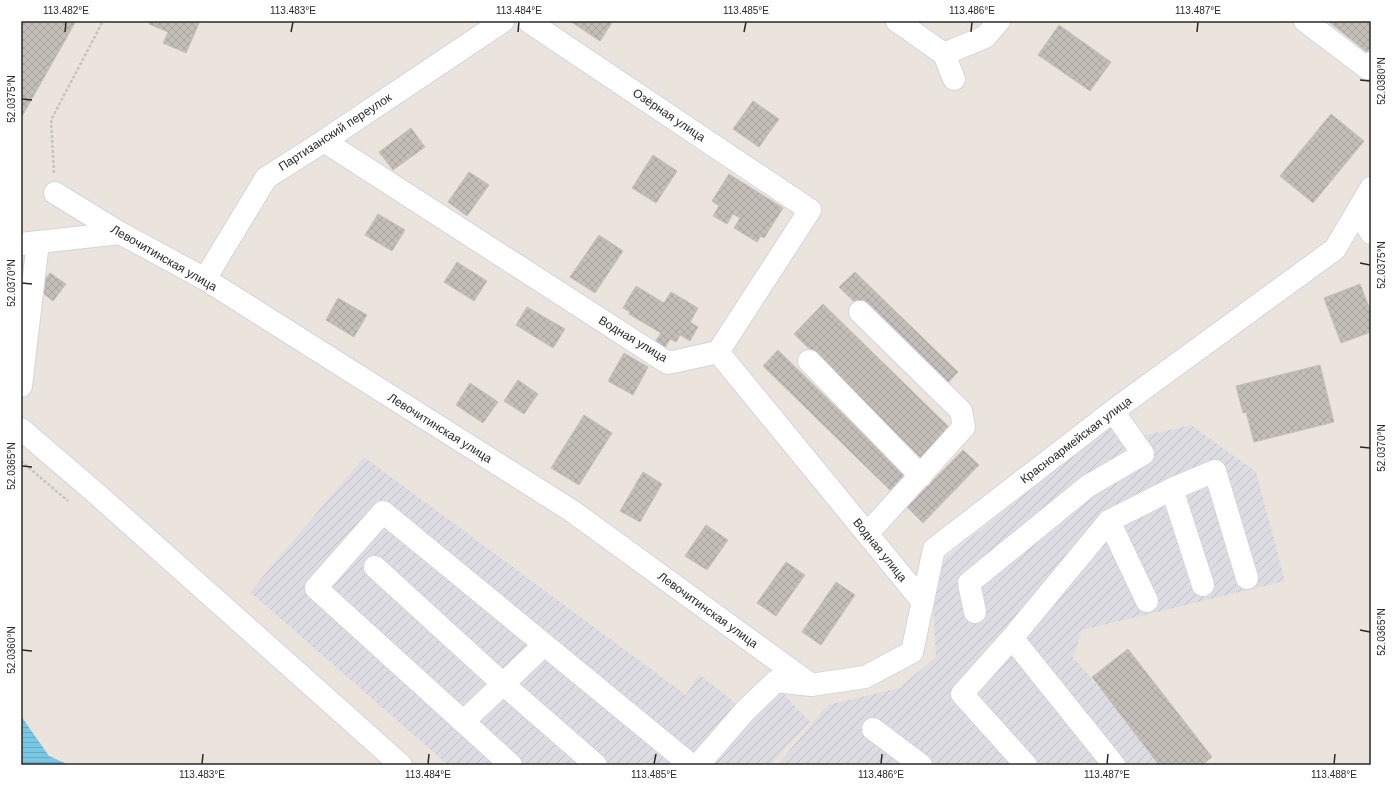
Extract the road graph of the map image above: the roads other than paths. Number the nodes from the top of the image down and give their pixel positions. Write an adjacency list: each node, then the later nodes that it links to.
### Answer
1 (503, 21): 9 (street, Партизанский переулок)
2 (528, 21): 18 (street, Озёрная улица)
3 (897, 21): 6 (street)
4 (999, 21): 6 (street)
5 (1305, 21): 7 (street)
6 (944, 54): 8 (street)
7 (1371, 63)
8 (954, 79)
9 (324, 141): 16 (street, Партизанский переулок); 18 (street, Водная улица)
10 (1371, 188): 12 (street, Красноармейская улица)
11 (55, 193): 13 (street, Левочитинская улица)
12 (1358, 210): 14 (street); 21 (street, Красноармейская улица)
13 (120, 233): 15 (street); 16 (street, Левочитинская улица)
14 (1371, 233)
15 (30, 243): 20 (street)
16 (205, 279): 36 (street, Левочитинская улица)
17 (860, 312): 23 (street)
18 (718, 352): 26 (street, Водная улица)
19 (809, 361): 23 (street)
20 (21, 386)
21 (1113, 411): 31 (street, Красноармейская улица); 32 (street)
22 (21, 429): 39 (street)
23 (921, 476): 26 (street)
24 (1172, 489): 25 (street); 28 (street); 29 (street)
25 (1109, 522): 30 (street); 33 (street)
26 (867, 534): 31 (street, Водная улица)
27 (375, 567): 35 (street)
28 (1247, 578)
29 (1203, 585)
30 (1147, 601)
31 (923, 602): 36 (street, Красноармейская улица)
32 (975, 612)
33 (1012, 638): 45 (street); 46 (street)
34 (544, 645): 35 (street); 37 (street); 42 (street)
35 (502, 683): 37 (street); 41 (street)
36 (811, 685): 43 (street, Красноармейская улица)
37 (463, 722): 40 (street)
38 (873, 729): 44 (street)
39 (401, 765)
40 (511, 765)
41 (596, 765)
42 (691, 765)
43 (698, 765)
44 (922, 765)
45 (1026, 765)
46 (1114, 765)

